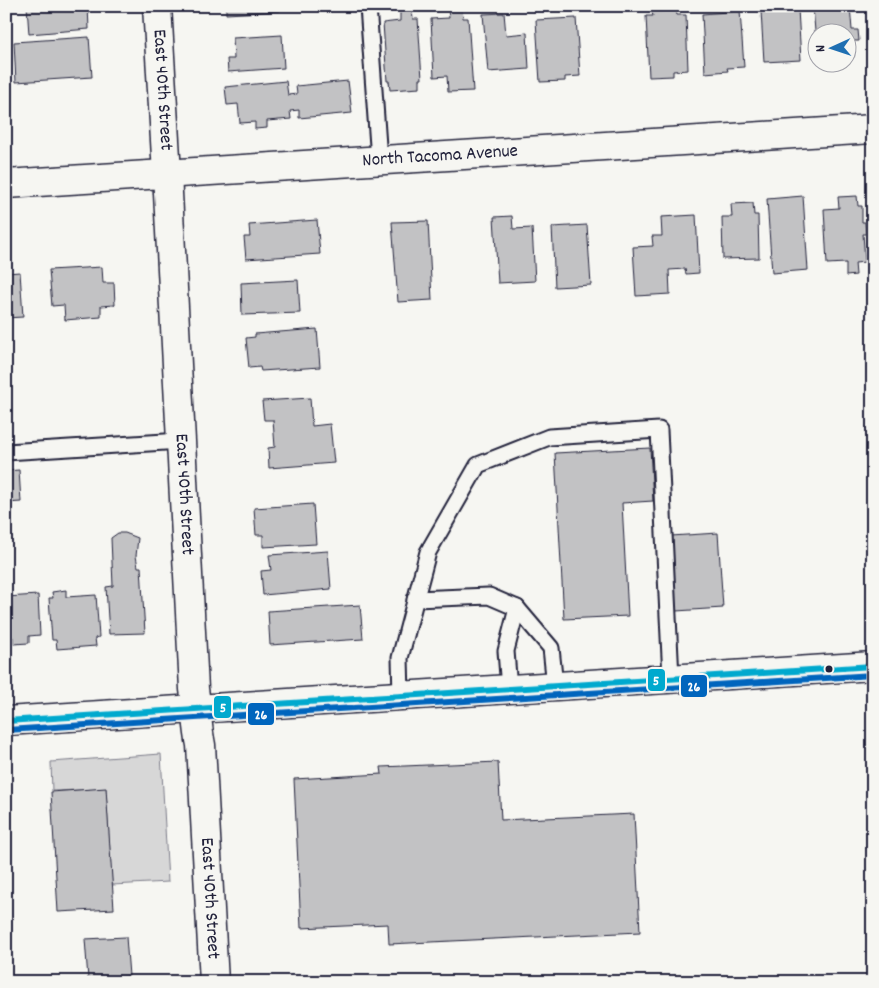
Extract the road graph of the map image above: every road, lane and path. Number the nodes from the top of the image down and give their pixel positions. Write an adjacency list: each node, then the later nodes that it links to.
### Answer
1 (157, 6): 5 (street, East 40th Street)
2 (368, 6): 4 (lane)
3 (873, 128): 4 (street, North Tacoma Avenue)
4 (379, 160): 5 (street, North Tacoma Avenue)
5 (167, 174): 6 (street, North Tacoma Avenue); 7 (street, East 40th Street)
6 (6, 184)
7 (181, 441): 8 (lane); 16 (street, East 40th Street)
8 (6, 452)
9 (415, 600): 10 (lane); 12 (lane); 15 (lane)
10 (517, 608): 13 (lane); 14 (lane)
11 (873, 666): 12 (street)
12 (671, 678): 13 (street)
13 (555, 686): 14 (street)
14 (509, 689): 15 (street)
15 (401, 695): 16 (street)
16 (197, 709): 17 (street); 18 (street, East 40th Street)
17 (6, 721)
18 (214, 982)

